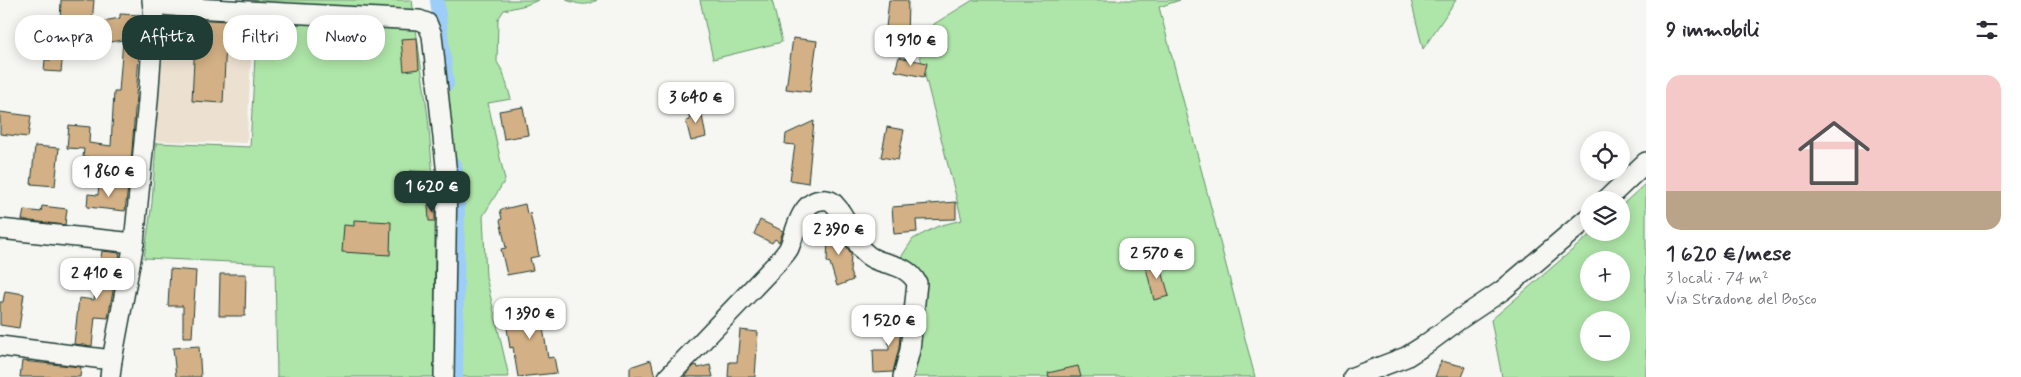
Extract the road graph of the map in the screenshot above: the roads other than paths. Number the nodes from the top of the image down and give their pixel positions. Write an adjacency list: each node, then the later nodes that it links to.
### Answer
1 (153, 2): 6 (street); 9 (street)
2 (1646, 162): 3 (street)
3 (1615, 191)
4 (1580, 225): 12 (street)
5 (0, 229): 6 (street)
6 (134, 243): 8 (street)
7 (0, 346): 8 (street)
8 (111, 368)
9 (444, 377)
10 (668, 377): 11 (street)
11 (903, 377)
12 (1353, 377)

